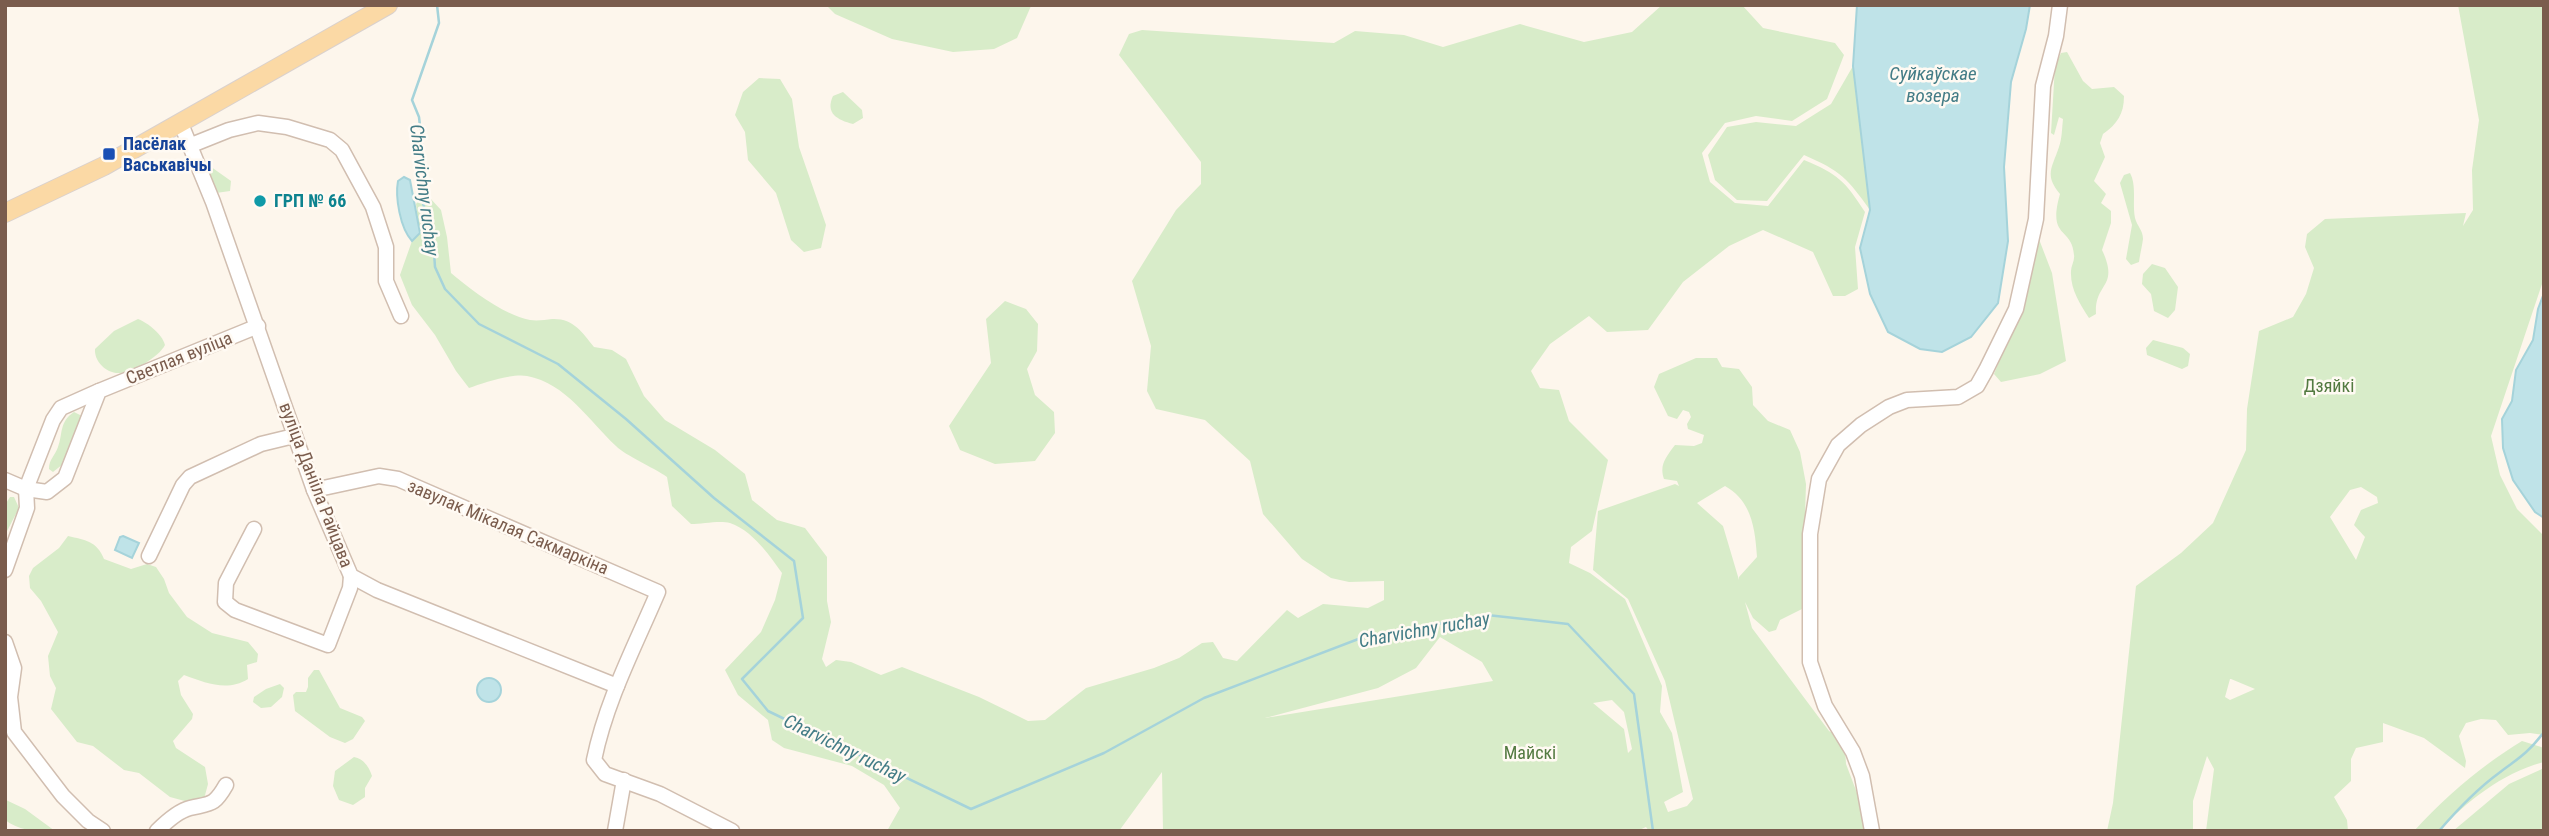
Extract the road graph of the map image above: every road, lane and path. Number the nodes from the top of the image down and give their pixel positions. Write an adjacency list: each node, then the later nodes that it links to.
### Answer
1 (388, 5): 3 (main road)
2 (2060, 5): 25 (street)
3 (181, 124): 4 (street, вуліца Данііла Райцава); 5 (main road)
4 (189, 146): 6 (street); 7 (street, вуліца Данііла Райцава)
5 (5, 213)
6 (401, 316)
7 (258, 326): 8 (street, Светлая вуліца); 9 (street, вуліца Данііла Райцава)
8 (99, 391): 11 (street, Светлая вуліца); 11 (street)
9 (294, 436): 12 (street, вуліца Данііла Райцава); 14 (street)
10 (5, 480): 11 (street)
11 (26, 489): 15 (street, Светлая вуліца)
12 (314, 490): 16 (street, вуліца Данііла Райцава); 18 (street, завулак Мікалая Сакмаркіна)
13 (254, 529): 16 (street)
14 (149, 556)
15 (5, 570)
16 (351, 576): 18 (street, вуліца Данііла Райцава)
17 (5, 642): 21 (street)
18 (617, 686): 19 (street)
19 (624, 780): 23 (street); 24 (street)
20 (226, 785): 22 (street)
21 (103, 831)
22 (157, 831)
23 (615, 831)
24 (732, 831)
25 (1872, 831)

